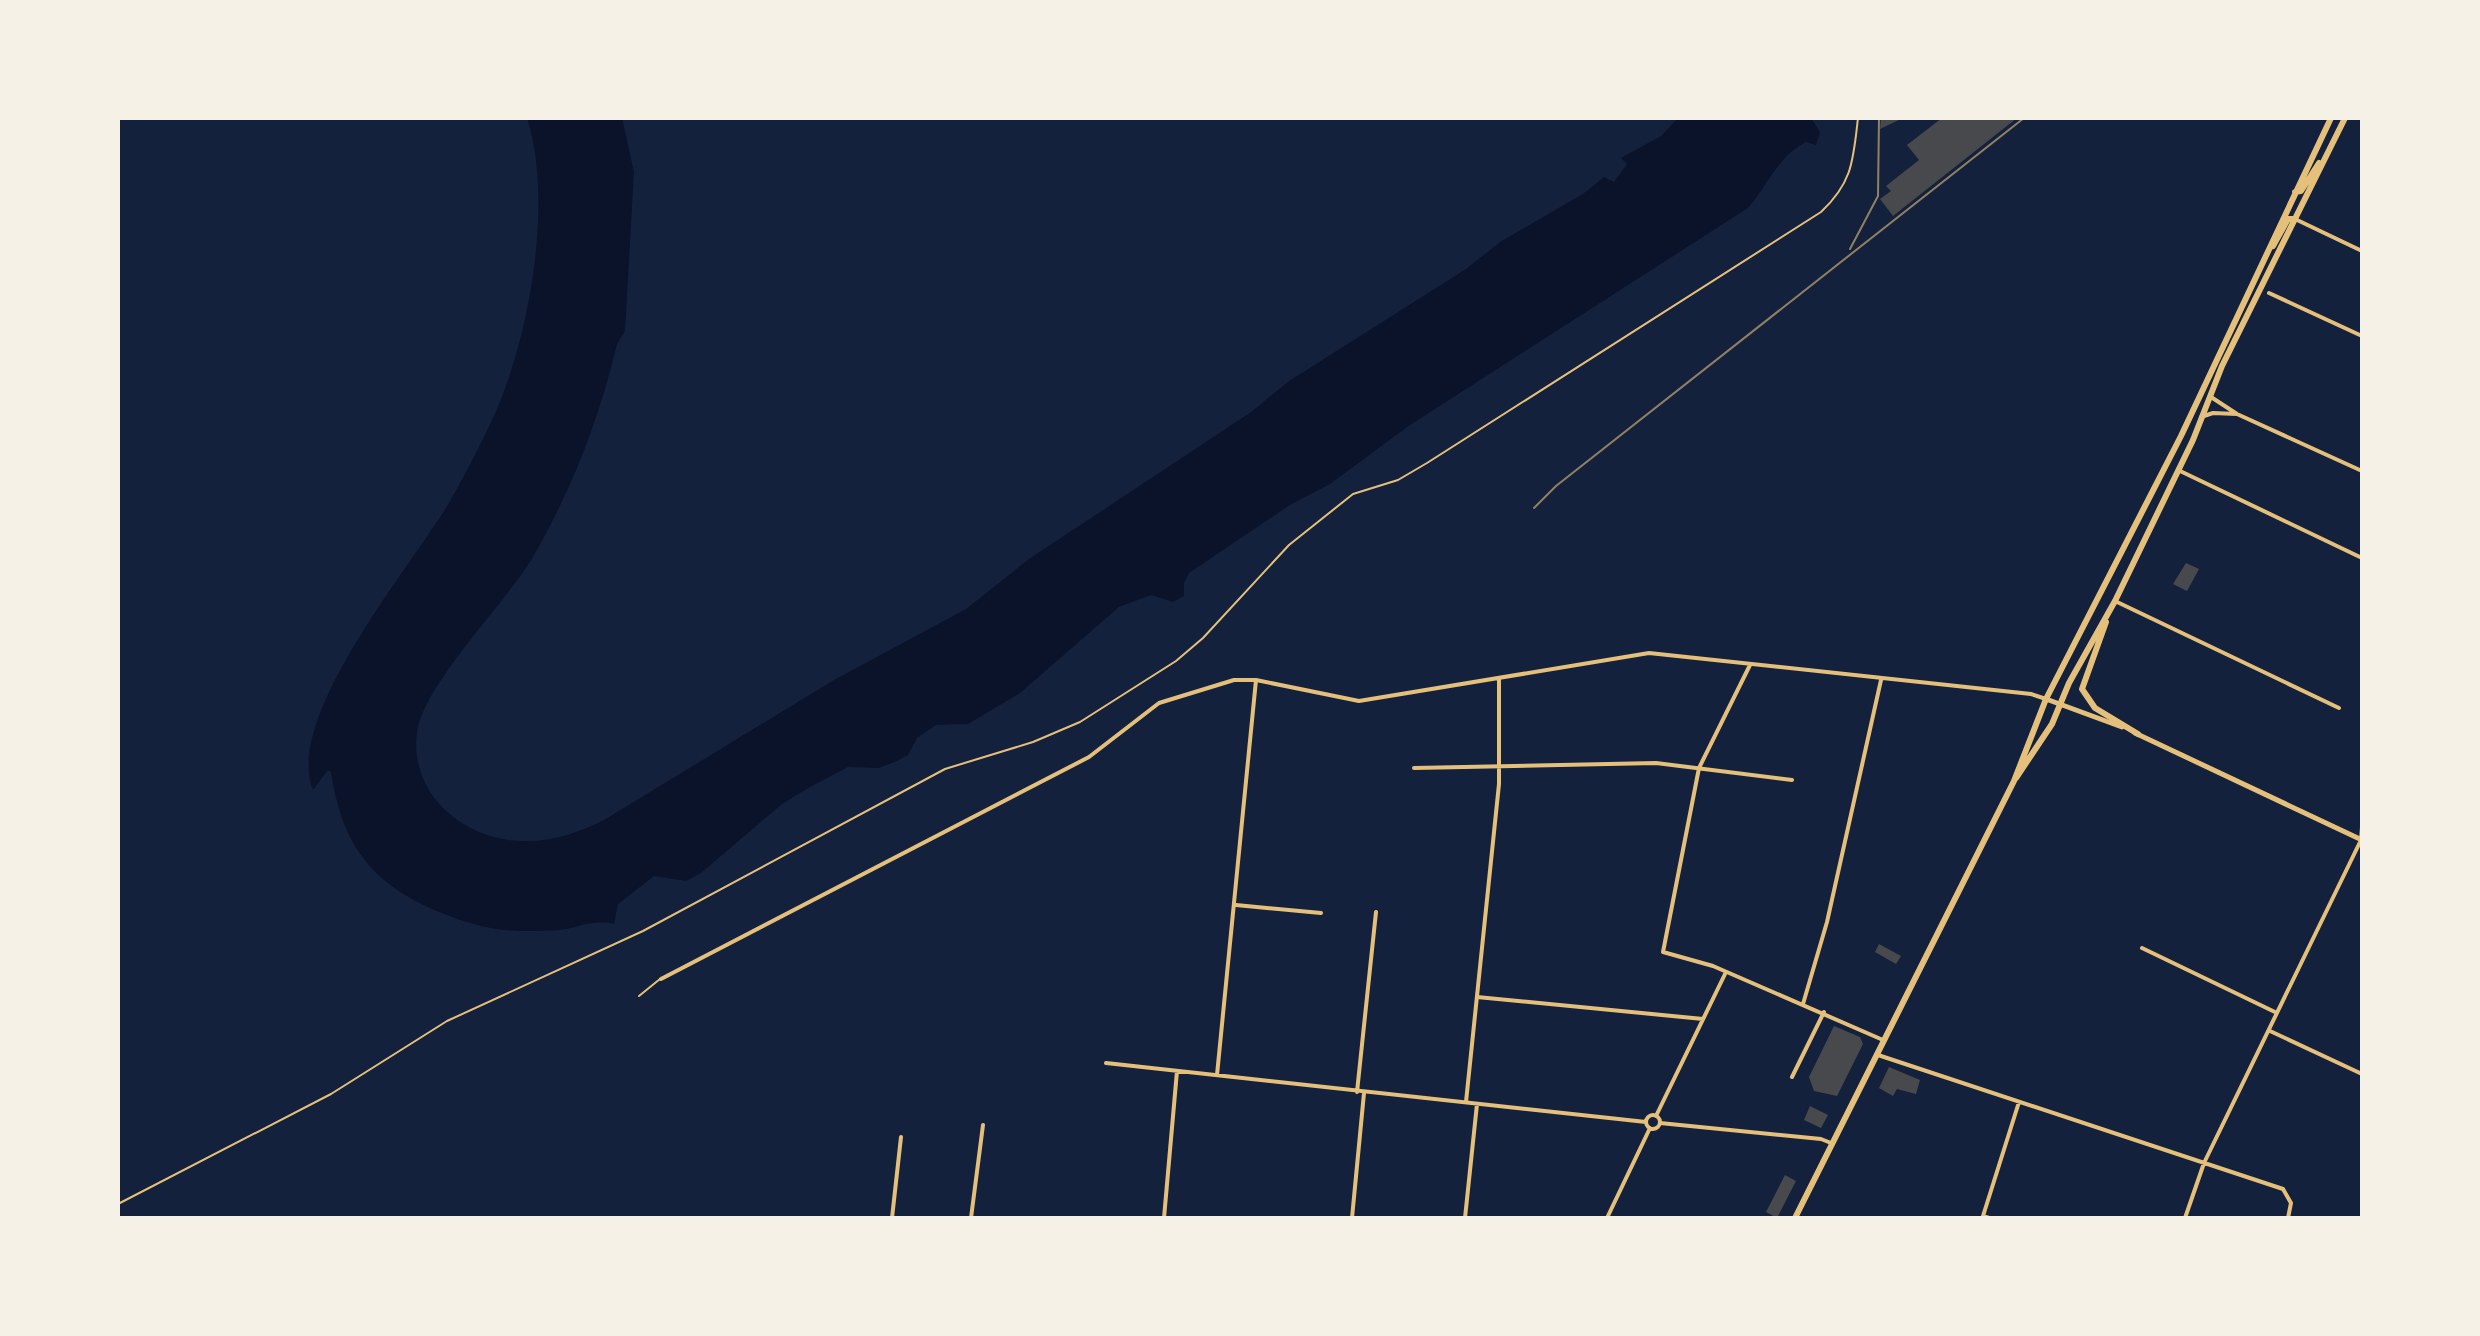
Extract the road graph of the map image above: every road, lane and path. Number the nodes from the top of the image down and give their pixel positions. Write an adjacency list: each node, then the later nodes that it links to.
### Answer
1 (1858, 118): 68 (path)
2 (2331, 118): 5 (main road)
3 (2345, 118): 4 (main road)
4 (2322, 161): 5 (main road); 6 (main road)
5 (2295, 192): 8 (main road)
6 (2295, 219): 7 (street); 8 (main road); 12 (main road)
7 (2362, 251)
8 (2264, 258): 11 (main road)
9 (2269, 293): 10 (street)
10 (2362, 336)
11 (2200, 393): 12 (main road); 24 (main road)
12 (2209, 396): 13 (street); 14 (main road)
13 (2237, 414): 14 (street); 16 (street)
14 (2201, 417): 15 (main road)
15 (2178, 470): 17 (street); 18 (main road)
16 (2362, 471)
17 (2362, 558)
18 (2115, 601): 19 (main road); 26 (street)
19 (2109, 610): 25 (main road); 27 (main road)
20 (1750, 665): 21 (street); 23 (street); 30 (street)
21 (1499, 679): 22 (street); 28 (street)
22 (1256, 680): 35 (street); 40 (street)
23 (1881, 680): 24 (street); 43 (street)
24 (2046, 699): 25 (street); 32 (main road)
25 (2061, 703): 27 (street); 32 (main road)
26 (2339, 708)
27 (2138, 734): 34 (street)
28 (1500, 766): 29 (street); 30 (street); 42 (street)
29 (1414, 768)
30 (1699, 768): 31 (street); 39 (street)
31 (1792, 780)
32 (2014, 781): 48 (main road)
33 (2362, 827): 34 (street)
34 (2362, 840): 45 (street)
35 (1235, 904): 37 (street); 53 (street)
36 (1376, 912): 55 (street)
37 (1321, 913)
38 (2142, 948): 45 (street)
39 (1726, 972): 43 (street); 46 (street)
40 (661, 979): 41 (lane)
41 (639, 996)
42 (1477, 997): 46 (street); 58 (street)
43 (1803, 1004): 44 (street)
44 (1824, 1012): 48 (street); 54 (street)
45 (2278, 1013): 47 (street)
46 (1703, 1019): 60 (street)
47 (2269, 1031): 52 (street); 67 (street)
48 (1883, 1040): 49 (main road)
49 (1876, 1054): 57 (street); 66 (main road)
50 (1106, 1063): 51 (street)
51 (1177, 1071): 53 (street); 72 (street)
52 (2362, 1074)
53 (1217, 1075): 55 (street)
54 (1792, 1077)
55 (1357, 1092): 56 (street)
56 (1364, 1093): 58 (street); 73 (street)
57 (2019, 1102): 67 (street); 76 (street)
58 (1466, 1103): 59 (street)
59 (1477, 1104): 61 (street); 74 (street)
60 (1656, 1116): 61 (street); 62 (street)
61 (1646, 1122): 64 (street)
62 (1660, 1123): 64 (street); 66 (street)
63 (983, 1125): 71 (street)
64 (1650, 1128): 75 (street)
65 (901, 1137): 70 (street)
66 (1831, 1143): 69 (main road)
67 (2204, 1163): 77 (street); 78 (street)
68 (118, 1204)
69 (1798, 1217)
70 (892, 1218)
71 (971, 1218)
72 (1164, 1218)
73 (1352, 1218)
74 (1465, 1218)
75 (1607, 1218)
76 (1989, 1218)
77 (2185, 1218)
78 (2288, 1218)

